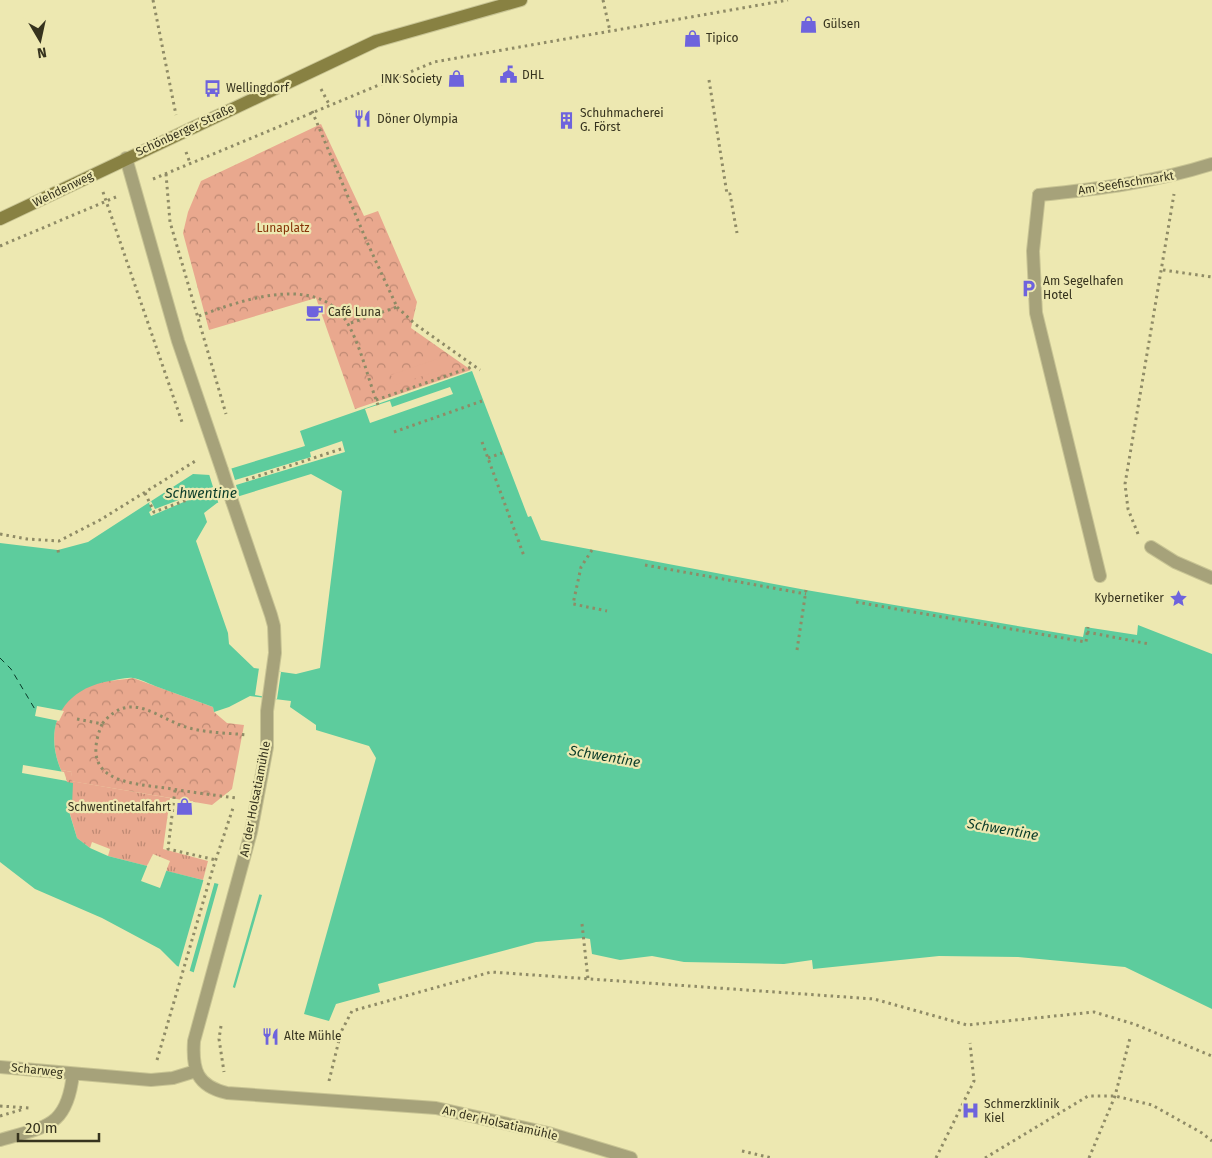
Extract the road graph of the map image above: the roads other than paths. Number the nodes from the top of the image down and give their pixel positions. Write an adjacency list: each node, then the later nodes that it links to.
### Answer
1 (521, 0): 2 (street, Schönberger Straße)
2 (126, 158): 4 (street, Wehdenweg); 5 (street, Schönberger Straße)
3 (1212, 164): 7 (street, Am Seefischmarkt)
4 (0, 219)
5 (222, 470): 10 (street, An der Holsatiamühle, bridge)
6 (1151, 546): 8 (street)
7 (1100, 576)
8 (1212, 578)
9 (0, 1066): 11 (street, Scharweg)
10 (196, 1071): 11 (street); 13 (street, An der Holsatiamühle)
11 (73, 1074): 12 (street)
12 (0, 1140)
13 (632, 1158)

